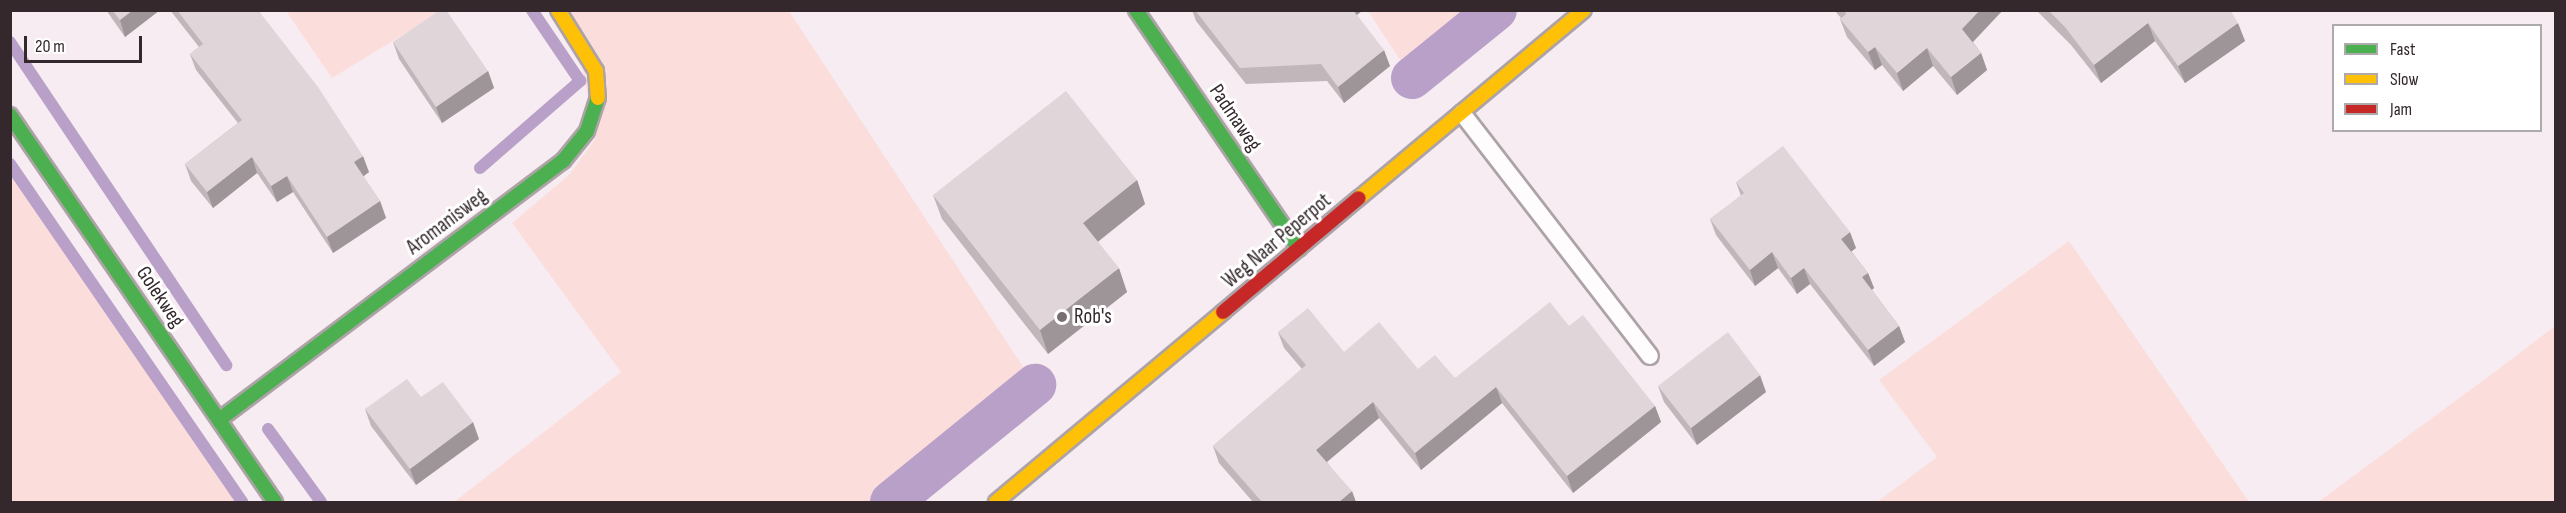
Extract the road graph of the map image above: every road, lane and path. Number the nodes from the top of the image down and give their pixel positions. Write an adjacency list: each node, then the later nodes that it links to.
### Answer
1 (558, 10): 8 (street, Aromanisweg)
2 (1136, 10): 6 (street, Padmaweg)
3 (1584, 10): 4 (street, Weg Naar Peperpot)
4 (1462, 113): 6 (street, Weg Naar Peperpot); 7 (lane)
5 (10, 115): 8 (street, Golekweg)
6 (1299, 249): 10 (street, Weg Naar Peperpot)
7 (1650, 356)
8 (219, 420): 9 (street, Golekweg)
9 (275, 502)
10 (996, 502)

